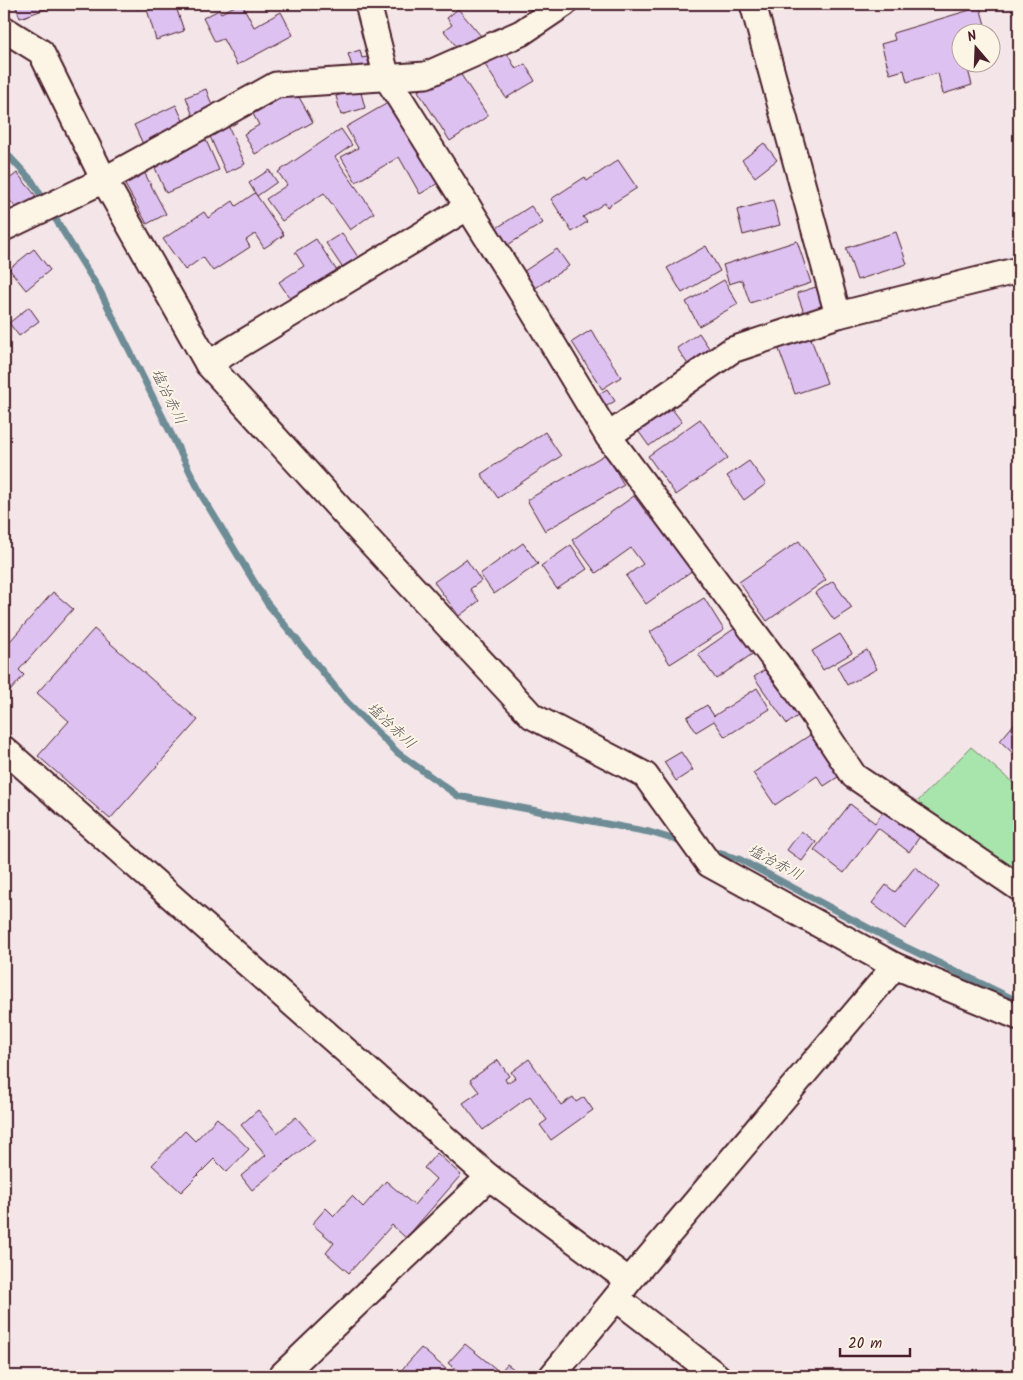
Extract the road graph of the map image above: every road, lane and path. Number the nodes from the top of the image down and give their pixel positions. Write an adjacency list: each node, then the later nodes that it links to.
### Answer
1 (368, 4): 5 (street)
2 (564, 4): 5 (street)
3 (753, 4): 10 (street)
4 (4, 29): 6 (street)
5 (387, 78): 6 (street); 7 (street)
6 (104, 180): 8 (street); 11 (street)
7 (468, 207): 11 (street); 12 (street)
8 (4, 228)
9 (1019, 270): 10 (street)
10 (838, 315): 12 (street)
11 (208, 364): 15 (street)
12 (608, 436): 14 (street)
13 (4, 749): 17 (street)
14 (1019, 888)
15 (896, 966): 16 (street); 18 (street)
16 (1019, 1017)
17 (489, 1176): 18 (street); 19 (street)
18 (622, 1290): 20 (street); 21 (street)
19 (280, 1376)
20 (552, 1376)
21 (717, 1376)

